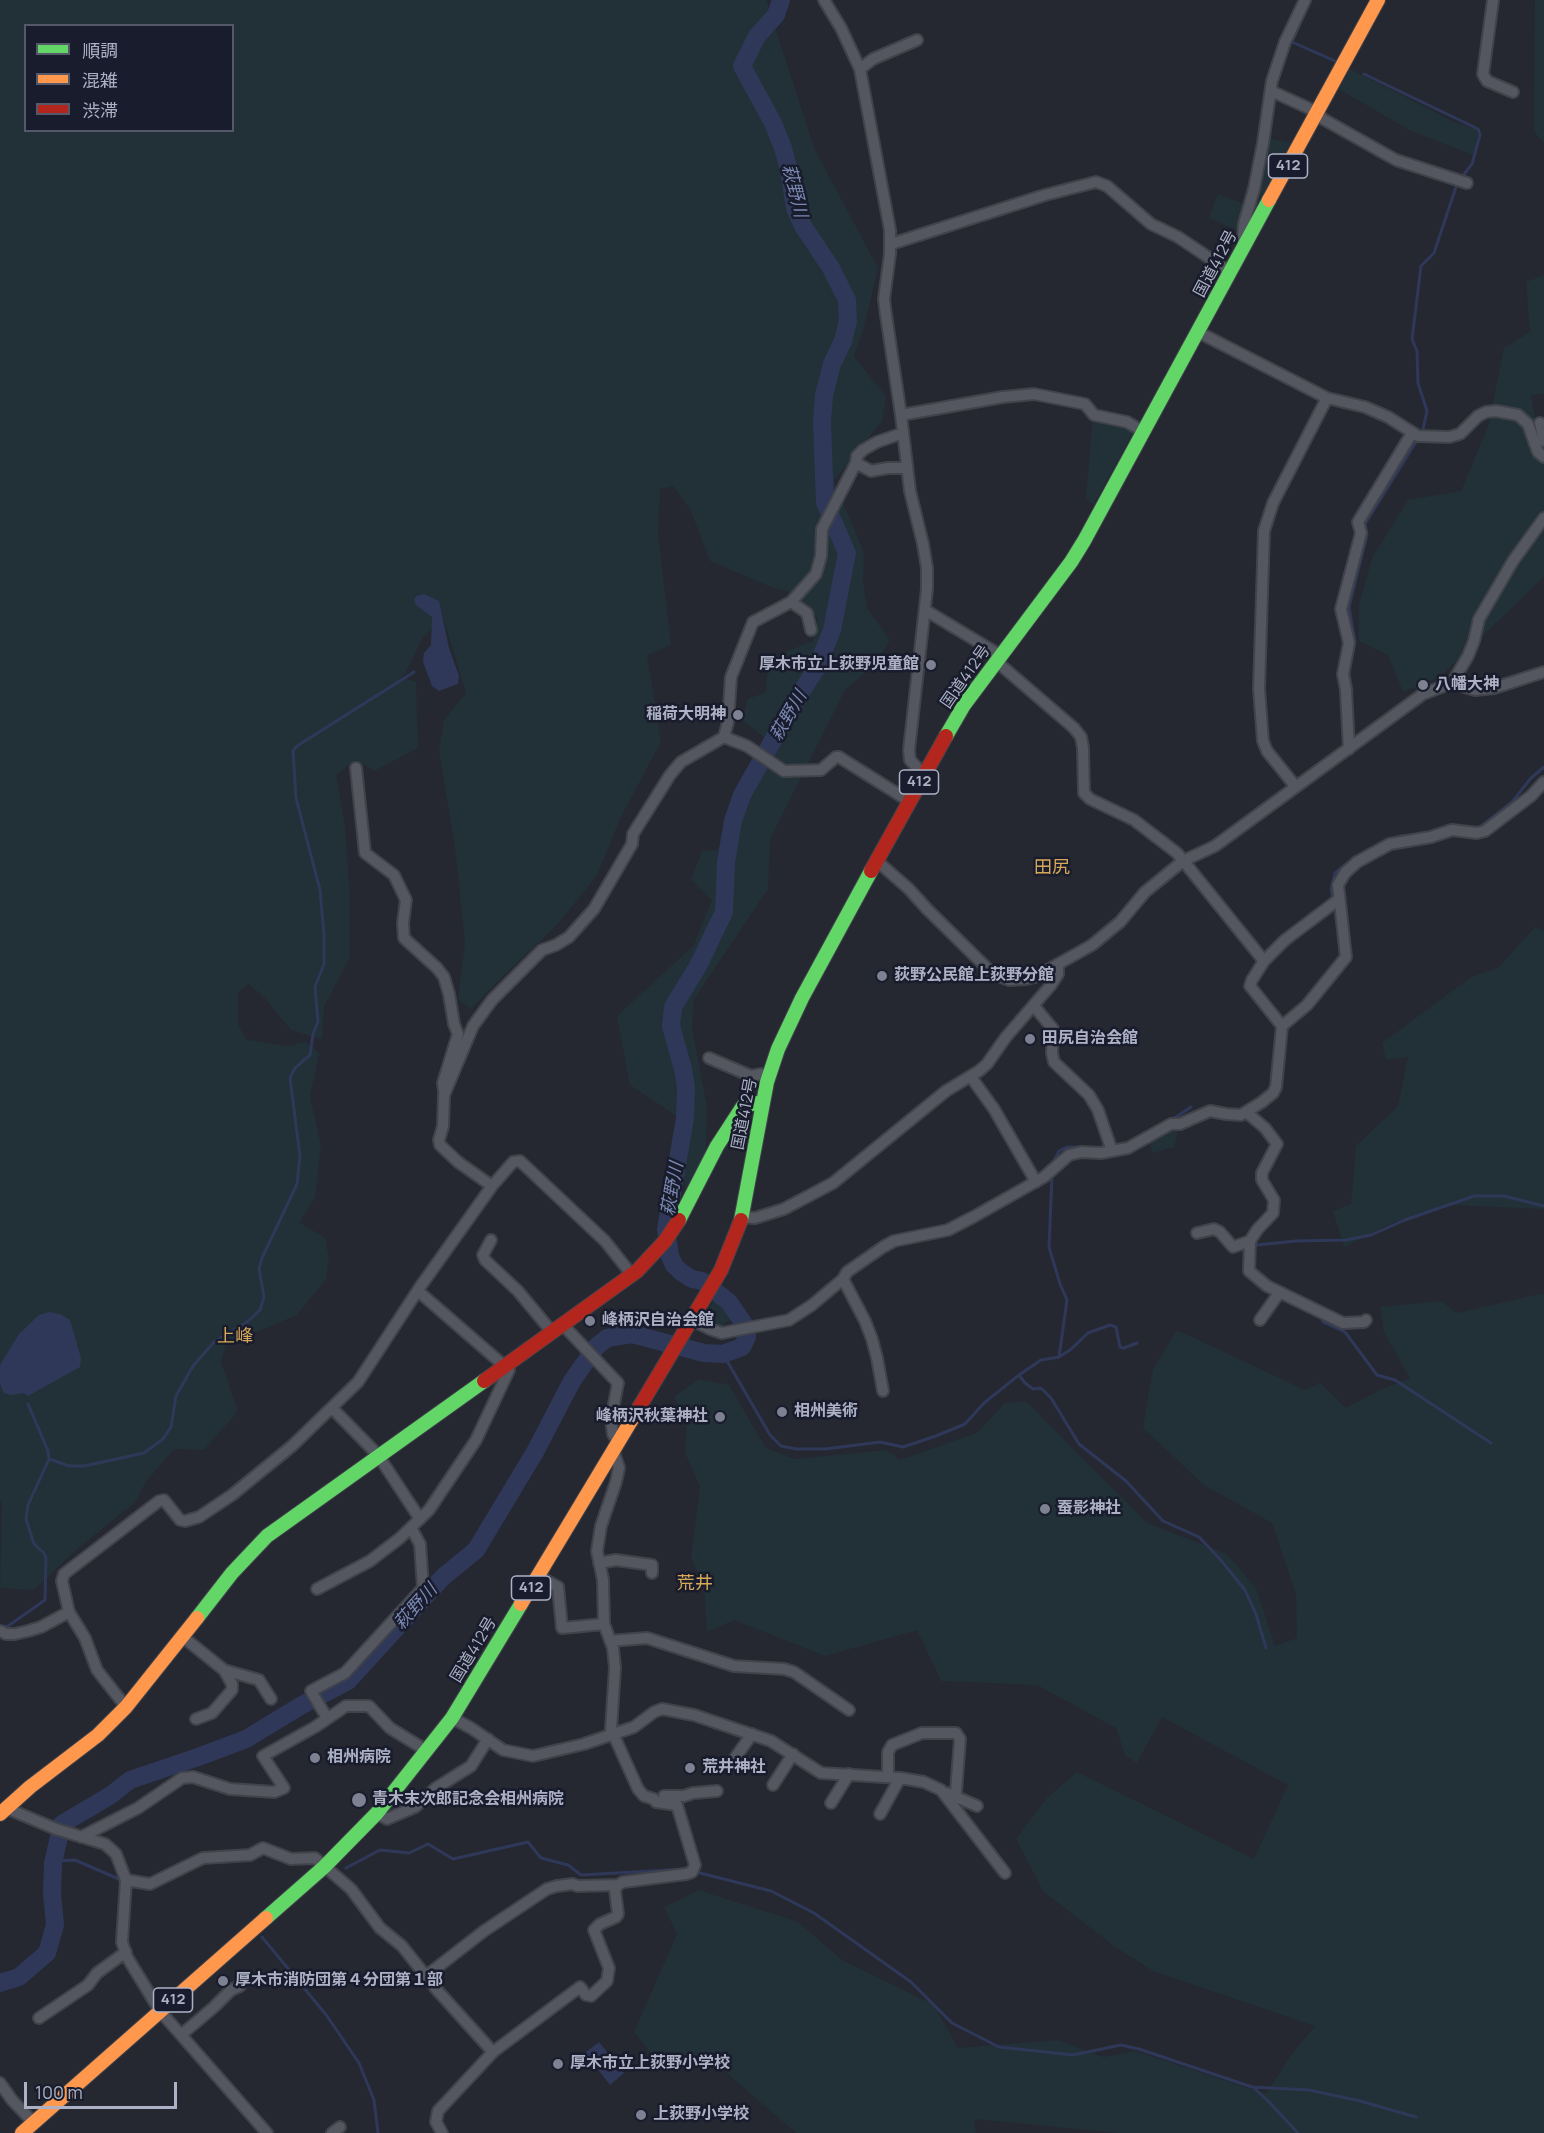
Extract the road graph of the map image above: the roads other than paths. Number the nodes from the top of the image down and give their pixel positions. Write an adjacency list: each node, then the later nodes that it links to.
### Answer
1 (824, 0): 6 (street)
2 (1305, 0): 7 (street)
3 (1378, 0): 9 (main road, 国道412号 / 412)
4 (1493, 0): 8 (street)
5 (917, 40): 6 (street)
6 (860, 69): 11 (street)
7 (1271, 91): 9 (street); 12 (street)
8 (1513, 92)
9 (1317, 112): 10 (street); 12 (main road, 国道412号 / 412)
10 (1463, 182)
11 (891, 244): 13 (street); 16 (street)
12 (1243, 249): 13 (main road, 国道412号 / 412)
13 (1230, 272): 14 (main road, 国道412号 / 412)
14 (1198, 332): 15 (street); 18 (main road, 国道412号 / 412)
15 (1327, 398): 20 (street); 37 (street)
16 (901, 415): 18 (street); 19 (street)
17 (1540, 423): 21 (street)
18 (1144, 432): 29 (main road, 国道412号 / 412)
19 (903, 433): 23 (street); 24 (street)
20 (1412, 433): 22 (street); 33 (street)
21 (1544, 441)
22 (1544, 456)
23 (856, 463): 24 (street); 26 (street)
24 (907, 468): 27 (street)
25 (1544, 519): 31 (street)
26 (791, 602): 28 (street); 32 (street)
27 (925, 610): 29 (street); 35 (street)
28 (811, 630)
29 (998, 658): 35 (main road, 国道412号 / 412); 40 (street)
30 (1544, 672): 31 (street)
31 (1452, 683): 33 (street)
32 (724, 737): 38 (street); 49 (street)
33 (1349, 749): 37 (street)
34 (356, 768): 49 (street)
35 (923, 774): 38 (main road, 国道412号 / 412)
36 (1544, 782): 41 (street)
37 (1296, 787): 40 (street)
38 (909, 801): 39 (main road, 国道412号 / 412)
39 (877, 861): 43 (street); 47 (main road, 国道412号 / 412)
40 (1183, 861): 42 (street); 43 (street)
41 (1335, 902): 42 (street); 45 (street)
42 (1264, 961): 45 (street)
43 (1058, 964): 44 (street)
44 (1034, 1006): 48 (street); 52 (street)
45 (1280, 1022): 51 (street)
46 (709, 1058): 47 (street)
47 (768, 1076): 50 (main road, 国道412号 / 412)
48 (971, 1077): 53 (street); 55 (street)
49 (444, 1095): 54 (street)
50 (762, 1102): 55 (main road, 国道412号 / 412); 59 (main road)
51 (1246, 1112): 52 (street); 58 (street)
52 (1111, 1147): 53 (street)
53 (1036, 1182): 60 (street)
54 (492, 1186): 59 (street); 61 (street)
55 (742, 1217): 65 (main road, 国道412号 / 412)
56 (1197, 1233): 58 (street)
57 (491, 1240): 66 (street)
58 (1250, 1241): 62 (street)
59 (632, 1275): 66 (main road)
60 (843, 1279): 65 (street); 68 (street)
61 (418, 1291): 67 (street); 69 (street)
62 (1279, 1293): 63 (street); 64 (street)
63 (1260, 1320)
64 (1364, 1323)
65 (689, 1325): 70 (main road, 国道412号 / 412)
66 (557, 1328): 67 (main road); 70 (street)
67 (504, 1366): 71 (main road); 72 (street)
68 (883, 1391)
69 (332, 1408): 71 (street); 78 (street)
70 (616, 1447): 74 (street); 76 (main road, 国道412号 / 412)
71 (378, 1455): 72 (street); 81 (main road)
72 (420, 1519): 73 (street)
73 (411, 1528): 77 (street); 87 (street)
74 (599, 1563): 75 (street); 79 (street)
75 (653, 1565)
76 (538, 1576): 79 (street); 88 (main road, 国道412号 / 412)
77 (317, 1589)
78 (69, 1612): 80 (street); 85 (street)
79 (604, 1624): 82 (street)
80 (0, 1631)
81 (183, 1636): 83 (street); 85 (main road)
82 (610, 1641): 86 (street); 90 (street)
83 (224, 1670): 84 (street); 89 (street)
84 (271, 1700)
85 (126, 1707): 106 (main road)
86 (849, 1710)
87 (327, 1717): 93 (street); 109 (street)
88 (452, 1718): 92 (street); 93 (main road, 国道412号 / 412)
89 (196, 1719)
90 (614, 1734): 91 (street); 92 (street); 103 (street)
91 (752, 1734): 94 (street); 95 (street)
92 (488, 1739): 107 (street)
93 (427, 1751): 107 (main road, 国道412号 / 412)
94 (793, 1754): 96 (street); 99 (street)
95 (733, 1761)
96 (849, 1774): 97 (street); 104 (street)
97 (888, 1777): 98 (street); 102 (street)
98 (900, 1778): 100 (street); 108 (street)
99 (773, 1785)
100 (941, 1790): 102 (street); 111 (street)
101 (717, 1791): 103 (street)
102 (953, 1796): 105 (street)
103 (653, 1799): 113 (street)
104 (831, 1803)
105 (976, 1806)
106 (3, 1811): 109 (street)
107 (377, 1813): 110 (main road, 国道412号 / 412)
108 (880, 1814)
109 (78, 1836): 112 (street)
110 (324, 1867): 112 (street); 115 (street); 117 (main road, 国道412号 / 412)
111 (1005, 1873)
112 (126, 1880): 114 (street)
113 (618, 1885): 115 (street); 120 (street)
114 (126, 1952): 117 (street); 118 (street)
115 (426, 1976): 120 (street)
116 (240, 1986): 119 (street)
117 (160, 2011): 119 (street); 122 (main road, 国道412号 / 412)
118 (39, 2018)
119 (181, 2035): 124 (street)
120 (493, 2052): 125 (street)
121 (0, 2082): 122 (street)
122 (34, 2122): 123 (main road, 国道412号 / 412)
123 (22, 2133)
124 (267, 2133)
125 (442, 2133)

